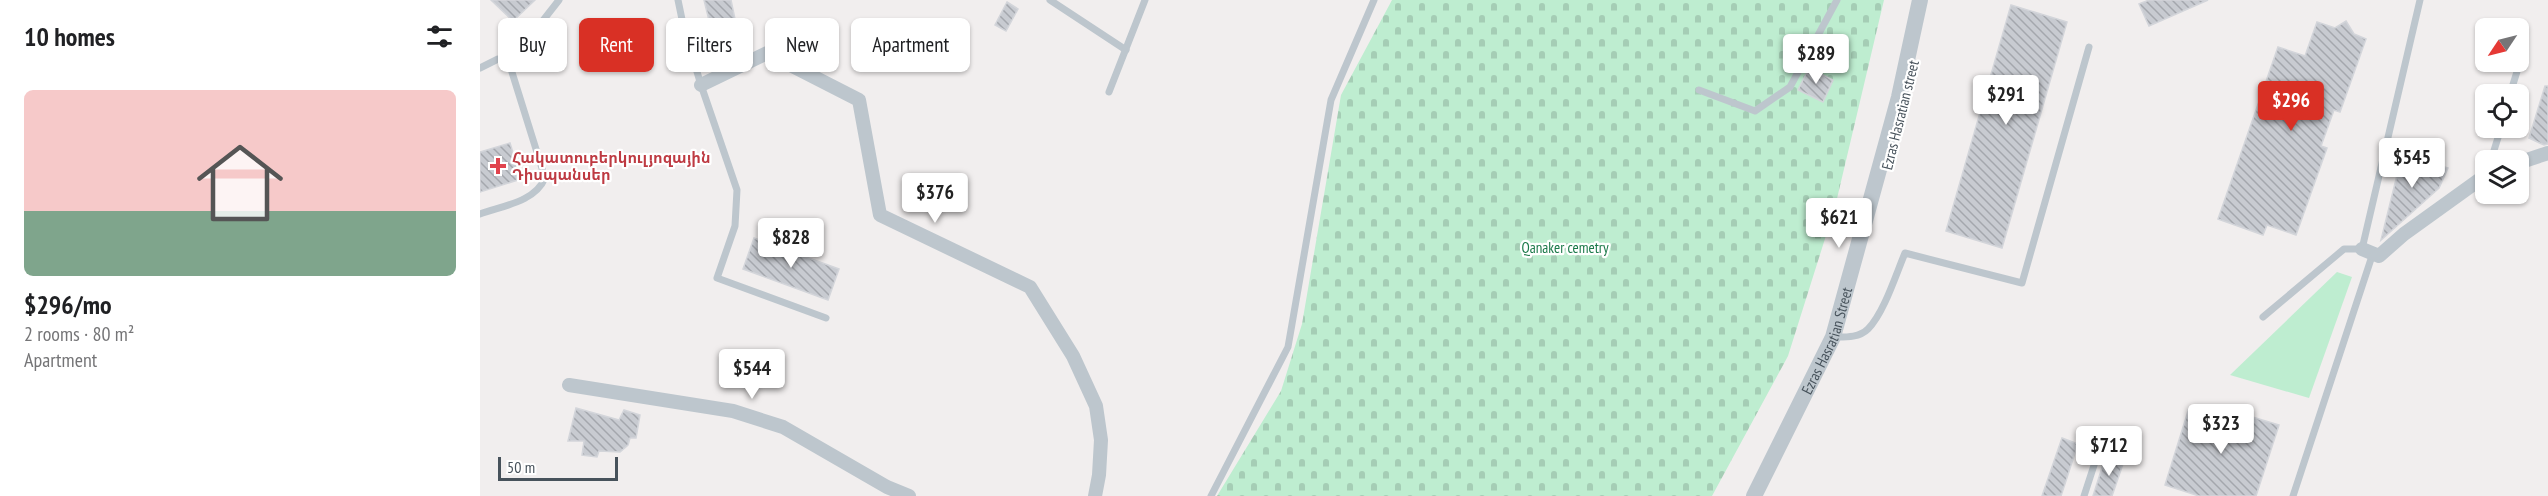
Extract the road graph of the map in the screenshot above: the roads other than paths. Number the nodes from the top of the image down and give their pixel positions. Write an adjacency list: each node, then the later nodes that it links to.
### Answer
1 (559, 0): 10 (lane)
2 (678, 0): 16 (lane)
3 (1050, 0): 12 (lane)
4 (1145, 0): 12 (lane)
5 (1374, 0): 32 (lane)
6 (1837, 0): 17 (lane)
7 (1920, 0): 26 (street, Ezras Hasratian Street)
8 (1927, 0): 26 (street, Ezras Hasratian street)
9 (2420, 0): 23 (lane)
10 (545, 18)
11 (2089, 47): 26 (lane)
12 (1126, 50): 18 (lane)
13 (498, 59): 14 (lane)
14 (480, 68)
15 (512, 72): 22 (lane)
16 (701, 85): 25 (lane); 31 (street)
17 (1699, 90)
18 (1109, 92)
19 (2548, 153): 20 (street)
20 (2529, 159)
21 (2475, 183): 23 (street)
22 (480, 214)
23 (2367, 251): 24 (lane); 36 (lane)
24 (2263, 317)
25 (826, 318)
26 (1835, 337): 33 (street, Ezras Hasratian Street); 34 (street, Ezras Hasratian street)
27 (569, 385): 29 (street)
28 (2098, 453): 35 (lane)
29 (884, 491): 30 (street)
30 (909, 496)
31 (1095, 496)
32 (1211, 496)
33 (1754, 496)
34 (1763, 496)
35 (2084, 496)
36 (2293, 496)

